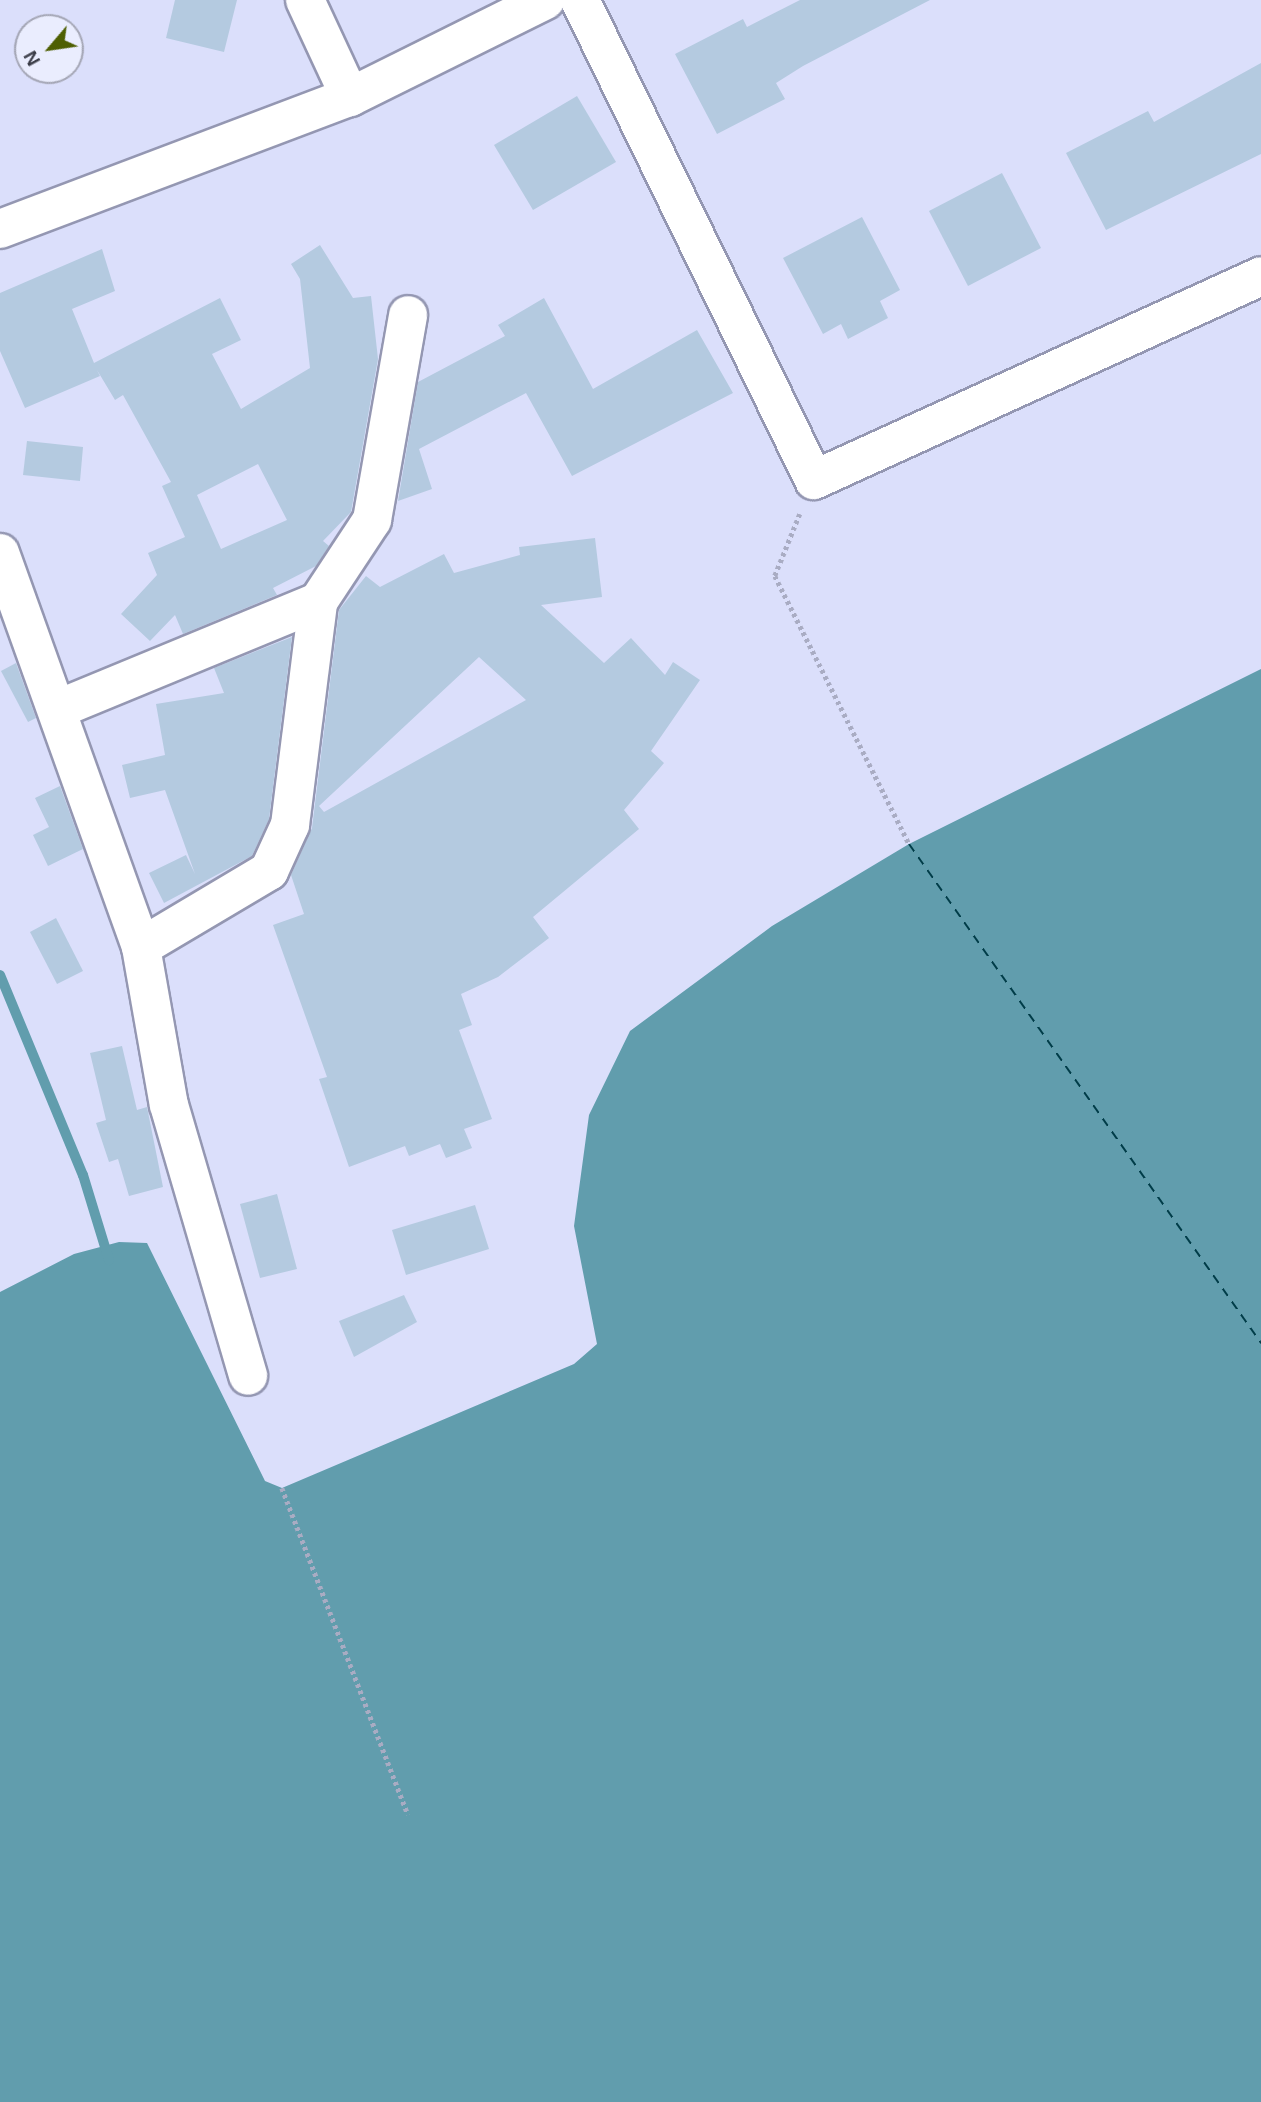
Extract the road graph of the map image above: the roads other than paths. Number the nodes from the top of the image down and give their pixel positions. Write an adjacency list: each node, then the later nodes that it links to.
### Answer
1 (305, 0): 4 (street)
2 (545, 0): 4 (street)
3 (580, 0): 6 (street)
4 (350, 97): 5 (street)
5 (0, 229)
6 (1261, 276)
7 (408, 315): 9 (street)
8 (0, 553): 10 (street)
9 (318, 603): 10 (street); 11 (street)
10 (58, 709): 11 (street)
11 (141, 947): 12 (street)
12 (248, 1376)

